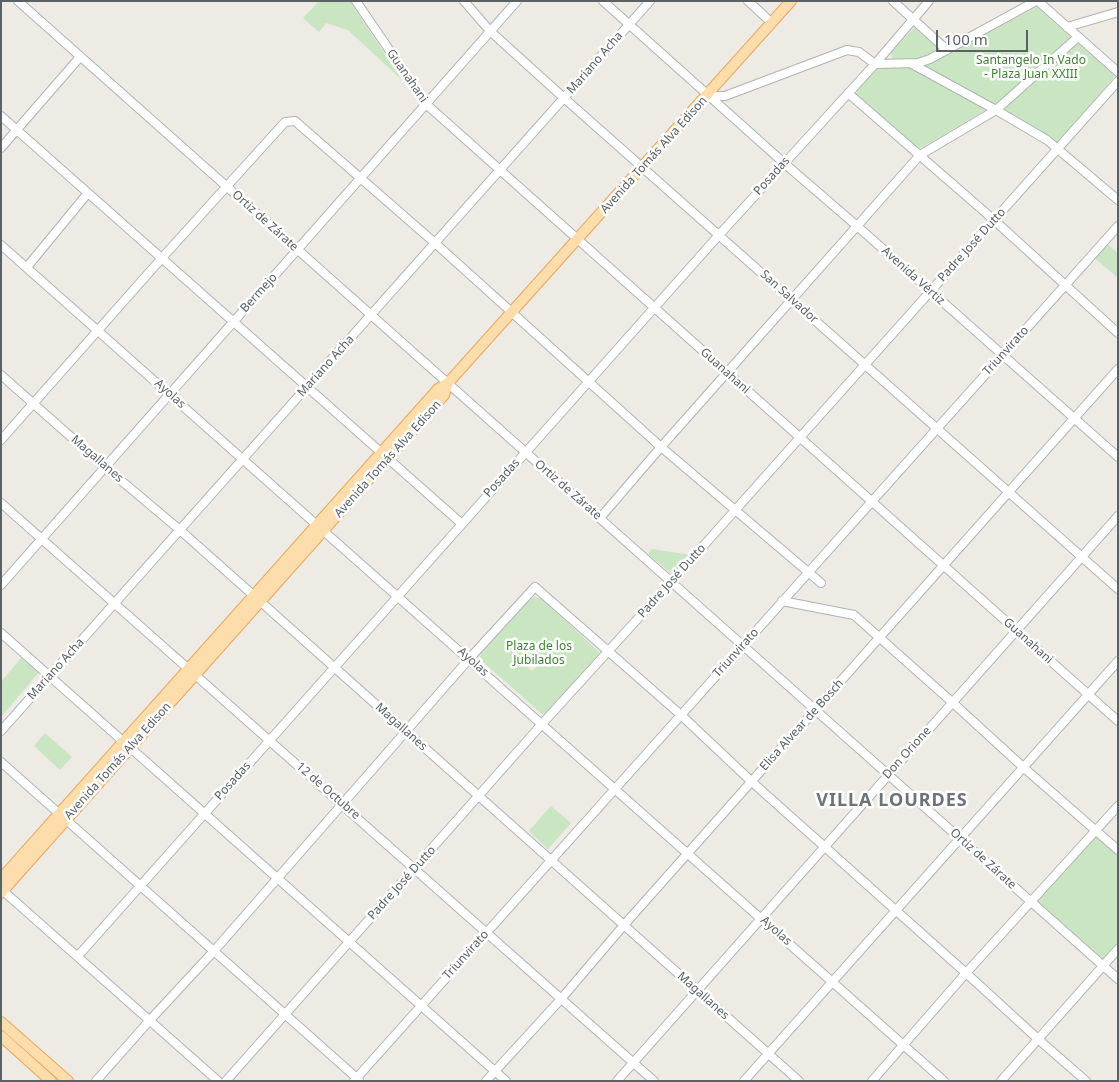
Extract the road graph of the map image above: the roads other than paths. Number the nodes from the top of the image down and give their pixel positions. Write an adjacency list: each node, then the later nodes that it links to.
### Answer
1 (18, 1): 20 (street, Ortiz de Zárate)
2 (464, 1): 17 (street, San Salvador)
3 (517, 1): 17 (street, Bermejo)
4 (603, 1): 15 (street, Avenida Vértiz)
5 (650, 1): 15 (street, Mariano Acha)
6 (748, 1): 14 (street)
7 (791, 1): 14 (main road, Avenida Tomás Alva Edison)
8 (893, 1): 13 (street)
9 (929, 1): 13 (street, Posadas)
10 (1037, 1): 16 (street); 19 (street)
11 (358, 2): 28 (street, Guanahani)
12 (1118, 12): 16 (street)
13 (913, 19): 19 (street); 21 (street, Posadas)
14 (772, 23): 26 (main road, Avenida Tomás Alva Edison)
15 (629, 24): 26 (street, Avenida Vértiz); 27 (street, Mariano Acha)
16 (1067, 27): 18 (street)
17 (490, 31): 27 (street, San Salvador); 28 (street, Bermejo)
18 (1078, 37): 23 (street); 29 (street)
19 (947, 50): 22 (street)
20 (80, 57): 31 (street); 39 (street, Ortiz de Zárate)
21 (875, 64): 22 (street); 25 (street, Posadas); 26 (street)
22 (912, 64): 29 (street)
23 (1118, 72)
24 (1118, 81): 33 (street, Padre José Dutto)
25 (848, 93): 34 (street); 35 (street, Posadas)
26 (708, 96): 35 (street, Avenida Vértiz); 36 (main road, Avenida Tomás Alva Edison)
27 (564, 98): 36 (street, San Salvador); 37 (street, Mariano Acha)
28 (426, 104): 37 (street, Guanahani); 38 (street, Bermejo)
29 (996, 110): 33 (street); 34 (street)
30 (1, 116): 31 (street)
31 (17, 130): 32 (street); 40 (street)
32 (1, 148)
33 (1058, 148): 41 (street); 42 (street, Padre José Dutto)
34 (920, 156): 42 (street); 43 (street)
35 (784, 163): 43 (street, Avenida Vértiz); 45 (street, Posadas)
36 (643, 168): 45 (street, San Salvador); 46 (main road, Avenida Tomás Alva Edison)
37 (500, 170): 46 (street, Guanahani); 47 (street, Mariano Acha)
38 (361, 178): 39 (street); 47 (street); 49 (street, Bermejo)
39 (226, 186): 49 (street, Ortiz de Zárate); 50 (street)
40 (88, 193): 50 (street); 51 (street)
41 (1118, 200)
42 (994, 220): 52 (street); 53 (street, Padre José Dutto)
43 (857, 226): 53 (street, Avenida Vértiz); 54 (street)
44 (1118, 226): 52 (street, Triunvirato)
45 (718, 235): 54 (street, San Salvador); 55 (street, Posadas)
46 (578, 240): 55 (street, Guanahani); 56 (main road, Avenida Tomás Alva Edison)
47 (435, 243): 56 (street); 57 (street, Mariano Acha)
48 (1, 245): 51 (street, Ayolas)
49 (298, 250): 57 (street, Ortiz de Zárate); 58 (street, Bermejo)
50 (161, 259): 58 (street); 59 (street)
51 (27, 267): 59 (street, Ayolas)
52 (1064, 285): 60 (street); 61 (street, Triunvirato)
53 (931, 291): 61 (street, Avenida Vértiz); 62 (street, Padre José Dutto)
54 (792, 300): 62 (street, San Salvador); 64 (street)
55 (654, 308): 64 (street, Guanahani); 66 (street, Posadas)
56 (512, 313): 66 (street); 67 (main road, Avenida Tomás Alva Edison)
57 (371, 315): 67 (street, Ortiz de Zárate); 68 (street, Mariano Acha)
58 (233, 323): 68 (street); 69 (street, Bermejo)
59 (98, 330): 69 (street, Ayolas); 70 (street)
60 (1118, 333)
61 (1002, 355): 71 (street, Avenida Vértiz); 72 (street, Triunvirato)
62 (866, 365): 72 (street, San Salvador); 73 (street, Padre José Dutto)
63 (1118, 369): 71 (street, Elisa Alvear de Bosch)
64 (727, 373): 73 (street, Guanahani); 75 (street)
65 (1, 375): 70 (street, Magallanes)
66 (588, 381): 75 (street); 76 (street, Posadas)
67 (448, 384): 76 (street, Ortiz de Zárate); 77 (main road, Avenida Tomás Alva Edison); 77 (main road, Avenida Tomás Alva Edison)
68 (307, 387): 77 (street); 79 (street, Mariano Acha)
69 (170, 394): 79 (street, Ayolas); 80 (street, Bermejo)
70 (34, 404): 74 (street); 80 (street, Magallanes)
71 (1074, 419): 78 (street, Avenida Vértiz); 81 (street, Elisa Alvear de Bosch)
72 (937, 428): 81 (street, San Salvador); 82 (street, Triunvirato)
73 (800, 438): 82 (street, Guanahani); 84 (street, Padre José Dutto)
74 (1, 440)
75 (661, 447): 84 (street); 86 (street)
76 (525, 452): 86 (street, Ortiz de Zárate); 87 (street, Posadas)
77 (385, 455): 87 (street); 88 (main road, Avenida Tomás Alva Edison)
78 (1118, 457)
79 (243, 458): 88 (street, Ayolas); 89 (street, Mariano Acha)
80 (105, 467): 89 (street, Magallanes); 90 (street, Bermejo)
81 (1008, 492): 91 (street, San Salvador); 92 (street, Elisa Alvear de Bosch)
82 (871, 501): 92 (street, Guanahani); 93 (street, Triunvirato)
83 (1, 503): 90 (street, 12 de Octubre)
84 (736, 510): 93 (street); 94 (street, Padre José Dutto)
85 (1118, 516): 91 (street, Don Orione)
86 (600, 518): 94 (street, Ortiz de Zárate)
87 (462, 524): 98 (street, Posadas)
88 (321, 527): 98 (street, Ayolas); 99 (main road, Avenida Tomás Alva Edison)
89 (180, 530): 99 (street, Magallanes); 101 (street, Mariano Acha)
90 (42, 539): 96 (street, Bermejo); 101 (street, 12 de Octubre)
91 (1081, 557): 97 (street, San Salvador); 102 (street, Don Orione)
92 (943, 565): 102 (street, Guanahani); 104 (street, Elisa Alvear de Bosch)
93 (808, 572): 95 (street); 100 (street, Triunvirato)
94 (672, 581): 105 (street, Ortiz de Zárate); 106 (street, Padre José Dutto)
95 (820, 583)
96 (1, 584)
97 (1118, 589)
98 (398, 596): 107 (street, Ayolas); 109 (street, Posadas)
99 (257, 599): 109 (street, Magallanes); 110 (main road, Avenida Tomás Alva Edison)
100 (782, 601): 104 (street); 105 (street, Triunvirato)
101 (115, 603): 110 (street, 12 de Octubre); 111 (street, Mariano Acha)
102 (1016, 630): 112 (street, Guanahani); 113 (street, Don Orione)
103 (1, 633): 111 (street)
104 (880, 637): 113 (street); 114 (street, Elisa Alvear de Bosch)
105 (743, 646): 114 (street, Ortiz de Zárate); 115 (street, Triunvirato)
106 (607, 651): 107 (street); 115 (street); 117 (street, Padre José Dutto)
107 (470, 659): 117 (street, Ayolas); 119 (street)
108 (1118, 660): 112 (street)
109 (334, 668): 119 (street, Magallanes); 120 (street, Posadas)
110 (192, 671): 120 (street, 12 de Octubre); 121 (main road, Avenida Tomás Alva Edison)
111 (49, 676): 118 (street, Mariano Acha); 121 (street)
112 (1088, 694): 116 (street, Guanahani); 123 (street)
113 (952, 702): 123 (street); 124 (street, Don Orione)
114 (815, 710): 124 (street, Ortiz de Zárate); 125 (street, Elisa Alvear de Bosch)
115 (681, 715): 125 (street); 126 (street, Triunvirato)
116 (1118, 721)
117 (542, 724): 126 (street, Ayolas); 127 (street, Padre José Dutto)
118 (1, 730)
119 (406, 732): 127 (street, Magallanes); 128 (street)
120 (270, 740): 128 (street, 12 de Octubre); 130 (street, Posadas)
121 (127, 745): 130 (street); 131 (main road, Avenida Tomás Alva Edison)
122 (1, 762): 131 (street)
123 (1023, 767): 132 (street); 133 (street)
124 (888, 774): 133 (street, Ortiz de Zárate); 134 (street, Don Orione)
125 (752, 782): 134 (street); 136 (street, Elisa Alvear de Bosch)
126 (615, 788): 136 (street, Ayolas); 137 (street, Triunvirato)
127 (479, 796): 137 (street, Magallanes); 138 (street, Padre José Dutto)
128 (343, 804): 138 (street, 12 de Octubre); 139 (street)
129 (1118, 806): 132 (street)
130 (204, 813): 139 (street); 141 (street, Posadas)
131 (63, 817): 140 (main road, Avenida Tomás Alva Edison); 141 (street); 142 (main road, Avenida Tomás Alva Edison)
132 (1096, 830): 135 (street); 143 (street)
133 (960, 838): 143 (street, Ortiz de Zárate); 144 (street)
134 (824, 846): 144 (street); 145 (street, Don Orione)
135 (1118, 850)
136 (688, 853): 145 (street, Ayolas); 146 (street, Elisa Alvear de Bosch)
137 (551, 860): 146 (street, Magallanes); 147 (street, Triunvirato)
138 (415, 868): 147 (street, 12 de Octubre); 148 (street, Padre José Dutto)
139 (277, 878): 148 (street); 150 (street)
140 (1, 879)
141 (140, 886): 150 (street); 151 (street, Posadas)
142 (2, 891): 151 (street)
143 (1032, 902): 152 (street, Ortiz de Zárate); 153 (street)
144 (895, 911): 153 (street); 155 (street)
145 (761, 917): 155 (street, Ayolas); 156 (street, Don Orione)
146 (624, 925): 156 (street, Magallanes); 157 (street, Elisa Alvear de Bosch)
147 (486, 932): 157 (street, 12 de Octubre); 158 (street, Triunvirato)
148 (349, 942): 158 (street); 159 (street, Padre José Dutto)
149 (1118, 949): 152 (street)
150 (214, 951): 159 (street); 160 (street)
151 (78, 956): 160 (street)
152 (1103, 966): 154 (street, Ortiz de Zárate); 164 (street)
153 (966, 973): 164 (street); 165 (street)
154 (1118, 979)
155 (833, 982): 165 (street, Ayolas); 166 (street)
156 (696, 990): 166 (street, Magallanes); 167 (street, Don Orione)
157 (561, 999): 167 (street, 12 de Octubre); 168 (street, Elisa Alvear de Bosch)
158 (421, 1006): 168 (street); 169 (street, Triunvirato)
159 (285, 1014): 169 (street); 174 (street, Padre José Dutto)
160 (150, 1020): 172 (street); 173 (street)
161 (1, 1022): 162 (main road)
162 (11, 1030): 163 (street); 171 (main road)
163 (2, 1039): 170 (main road)
164 (1038, 1039): 183 (street); 184 (street)
165 (904, 1045): 181 (street); 182 (street, Ayolas)
166 (768, 1053): 179 (street); 180 (street, Magallanes)
167 (633, 1063): 177 (street, Don Orione); 178 (street, 12 de Octubre)
168 (495, 1071): 175 (street, Elisa Alvear de Bosch); 176 (street)
169 (357, 1080)
170 (51, 1081)
171 (68, 1081)
172 (96, 1081)
173 (218, 1081)
174 (226, 1081)
175 (486, 1081)
176 (506, 1081)
177 (617, 1081)
178 (654, 1081)
179 (744, 1081)
180 (799, 1081)
181 (872, 1081)
182 (944, 1081)
183 (1001, 1081)
184 (1086, 1081)

